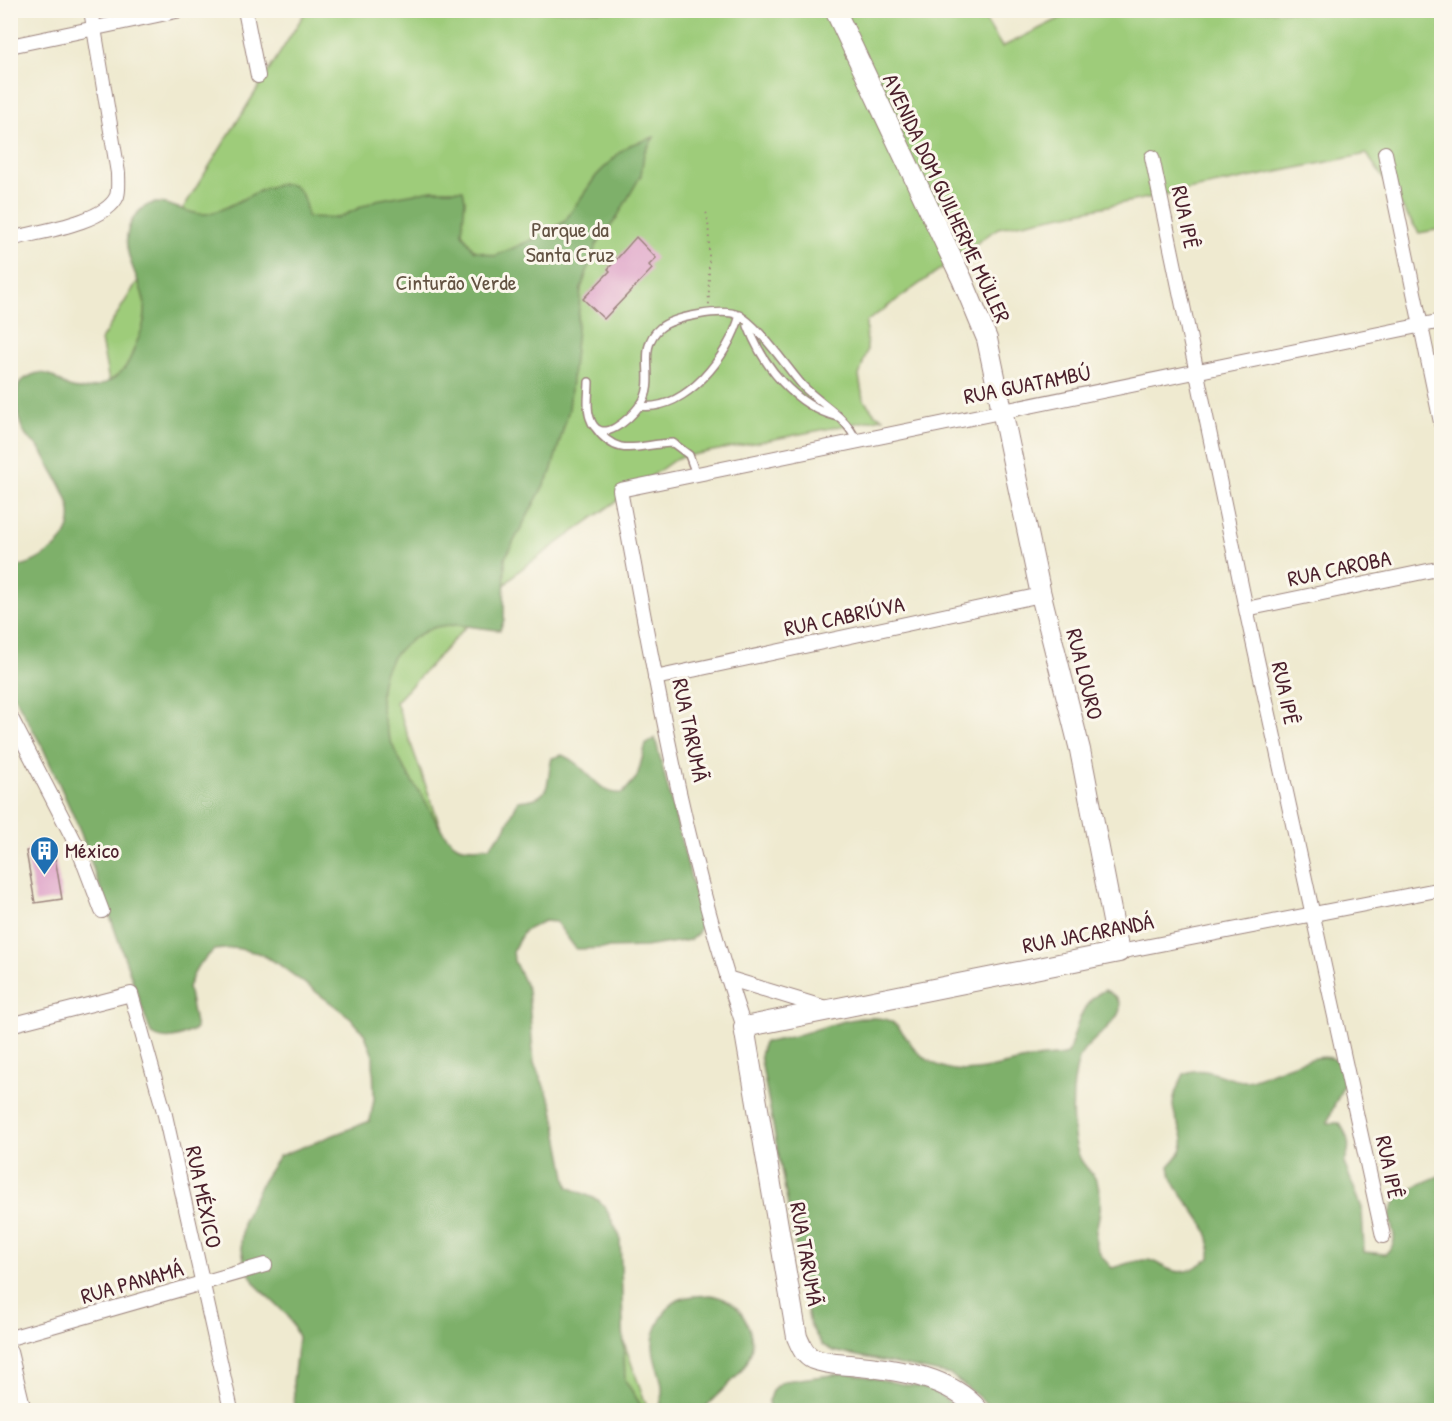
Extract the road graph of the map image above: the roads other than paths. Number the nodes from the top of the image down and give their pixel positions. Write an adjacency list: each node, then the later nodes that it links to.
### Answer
1 (91, 10): 5 (street)
2 (182, 10): 5 (street)
3 (245, 10): 7 (street)
4 (835, 10): 18 (street, AVENIDA DOM GUILHERME MÜLLER)
5 (93, 29): 6 (street); 10 (street)
6 (10, 46)
7 (258, 76)
8 (1385, 153): 14 (street)
9 (1152, 158): 15 (street, RUA IPÊ)
10 (10, 239)
11 (740, 315): 13 (lane); 17 (lane); 17 (lane)
12 (1442, 321): 14 (street, RUA GUATAMBÚ)
13 (747, 323): 19 (lane); 19 (lane)
14 (1422, 326): 15 (street, RUA GUATAMBÚ); 21 (street)
15 (1197, 373): 18 (street, RUA GUATAMBÚ); 27 (street, RUA IPÊ)
16 (589, 382): 20 (lane)
17 (639, 406): 20 (lane)
18 (1003, 409): 22 (street, RUA GUATAMBÚ); 26 (street, RUA LOURO)
19 (840, 418): 22 (lane)
20 (595, 427): 23 (lane)
21 (1442, 427)
22 (856, 440): 23 (street, RUA GUATAMBÚ)
23 (696, 474): 24 (street, RUA GUATAMBÚ)
24 (620, 490): 28 (street, RUA TARUMÃ)
25 (1442, 568): 27 (street, RUA CAROBA)
26 (1041, 595): 28 (street, RUA CABRIÚVA); 33 (street, RUA LOURO)
27 (1246, 609): 32 (street, RUA IPÊ)
28 (655, 678): 34 (street, RUA TARUMÃ)
29 (10, 716): 31 (street)
30 (1442, 889): 32 (street, RUA JACARANDÁ)
31 (102, 911)
32 (1313, 914): 33 (street, RUA JACARANDÁ); 38 (street, RUA IPÊ)
33 (1119, 952): 35 (street, RUA JACARANDÁ)
34 (727, 978): 35 (street); 37 (street, RUA TARUMÃ)
35 (831, 1010): 37 (street, RUA JACARANDÁ)
36 (10, 1025): 40 (street, RUA MÉXICO)
37 (744, 1027): 45 (street, RUA TARUMÃ)
38 (1383, 1236)
39 (265, 1265): 40 (street, RUA PANAMÁ)
40 (201, 1284): 41 (street, RUA PANAMÁ); 44 (street, RUA MÉXICO)
41 (10, 1338)
42 (10, 1352): 43 (street)
43 (24, 1410)
44 (231, 1410)
45 (978, 1410)

